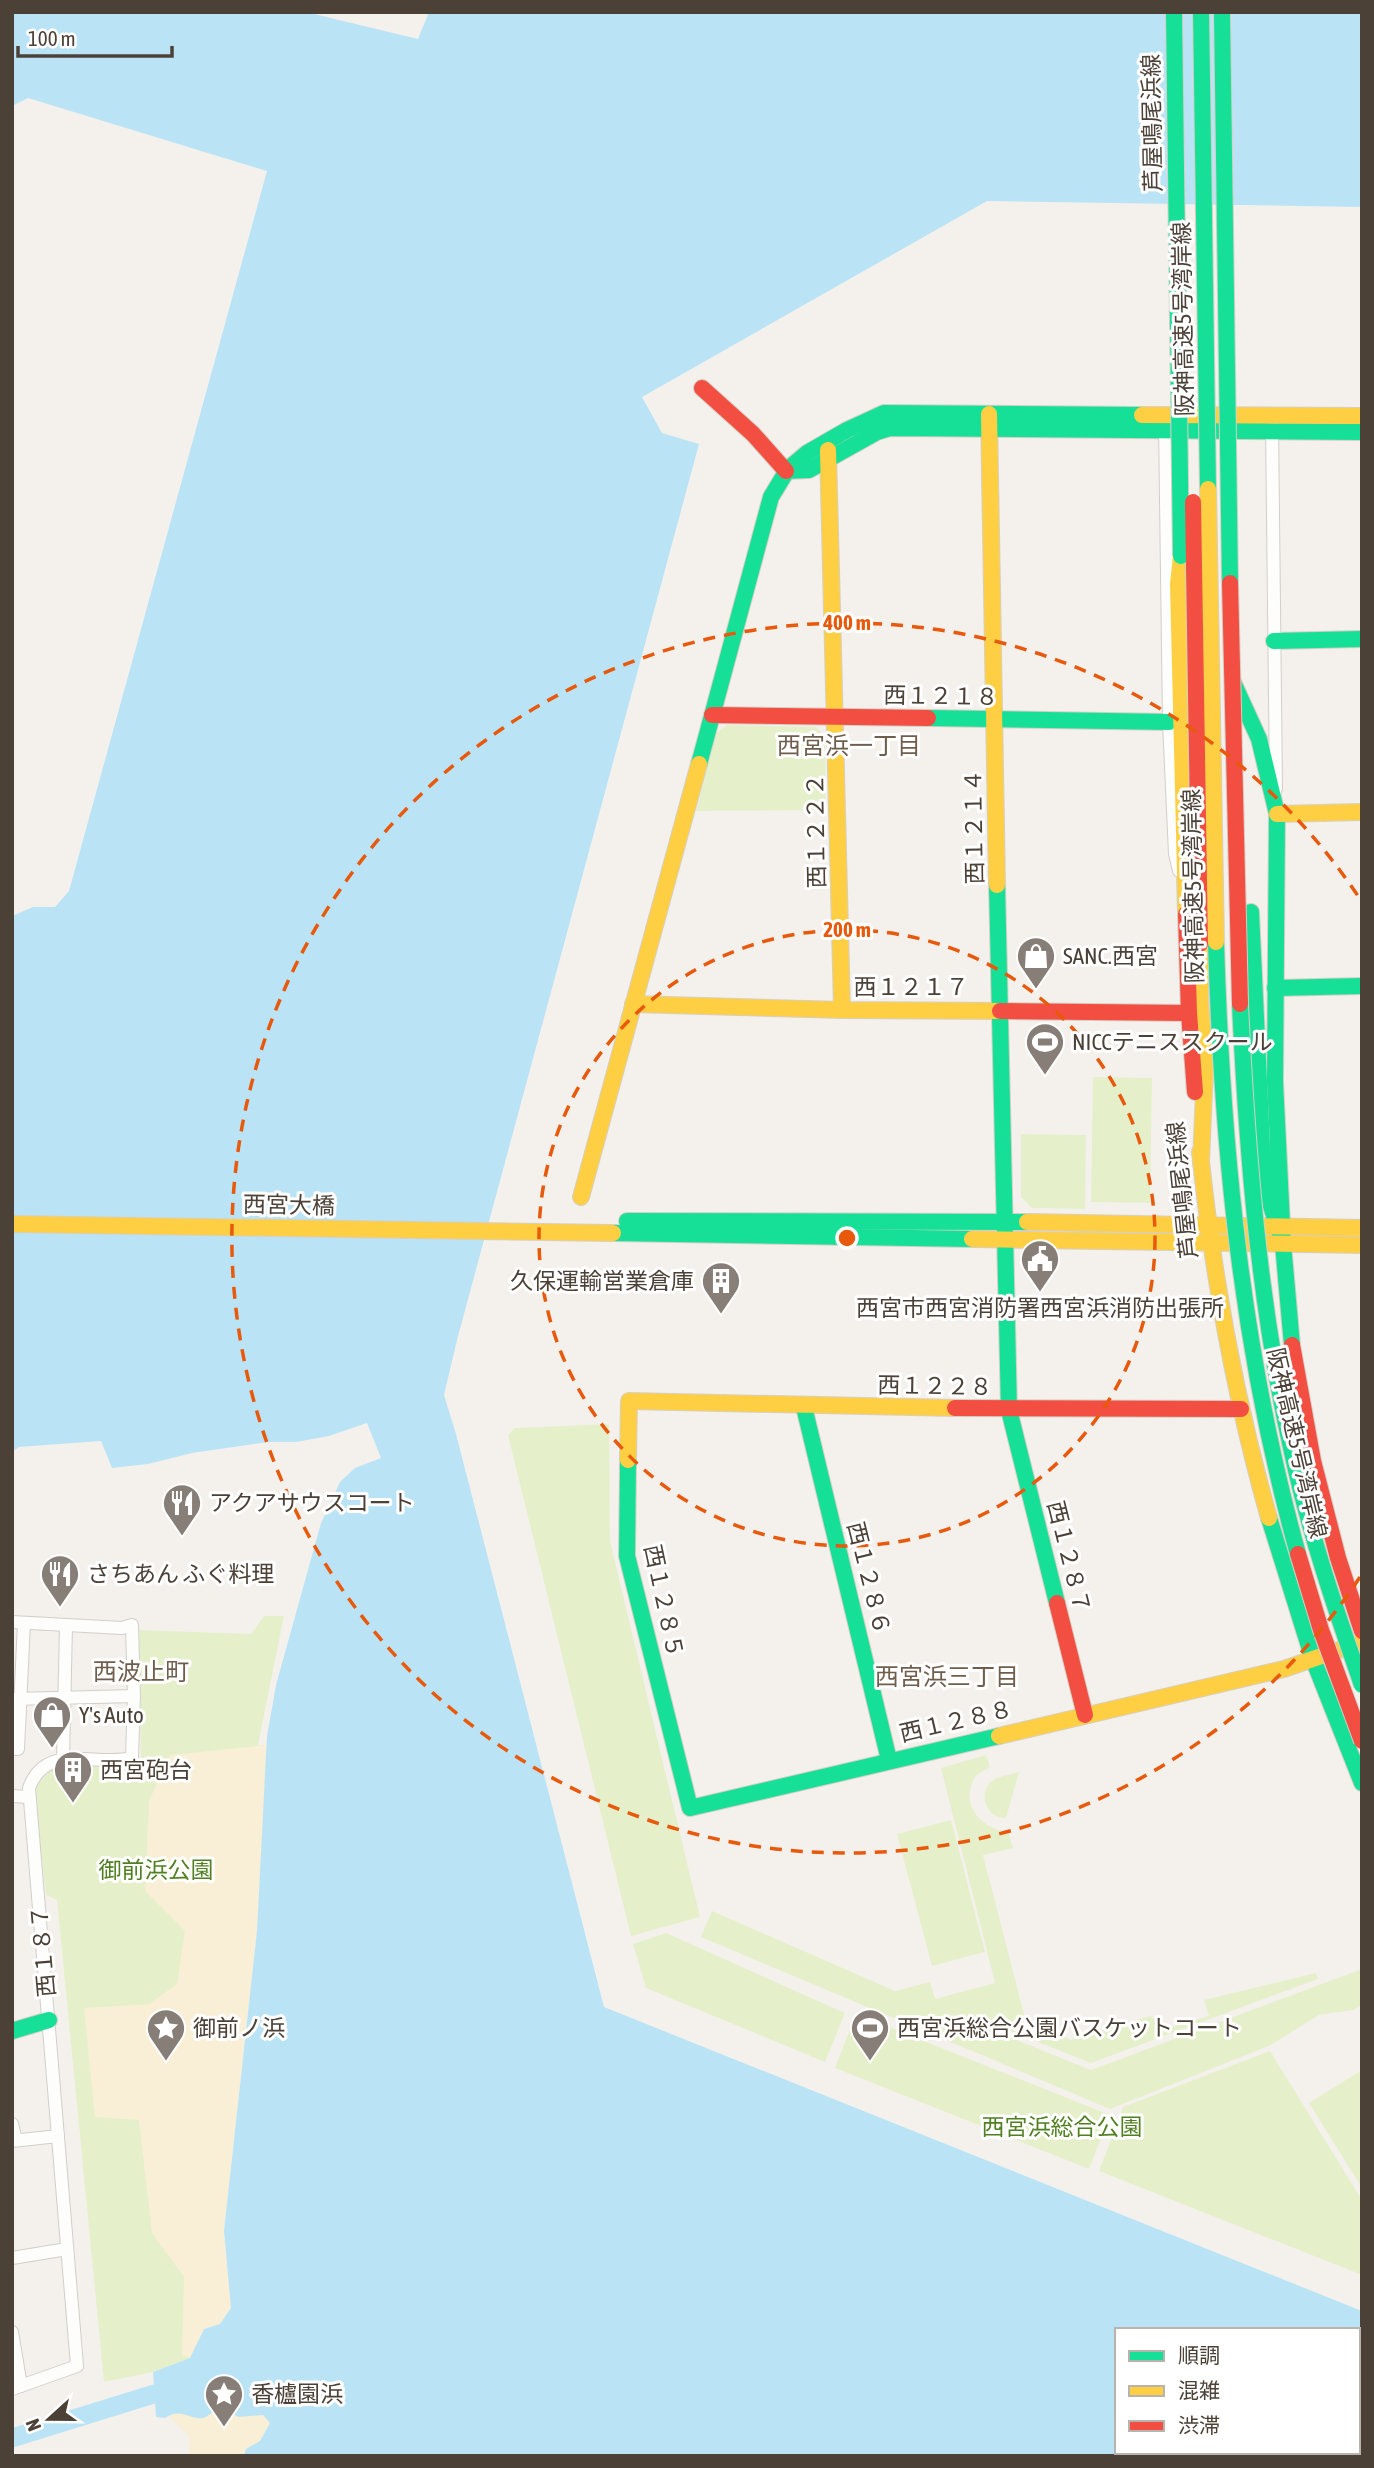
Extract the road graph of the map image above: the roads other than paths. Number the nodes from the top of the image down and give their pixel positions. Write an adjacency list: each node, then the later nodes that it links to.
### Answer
1 (1174, 12): 15 (main road, 芦屋鳴尾浜線, bridge)
2 (1201, 12): 4 (main road, 阪神高速5号湾岸線, bridge)
3 (1222, 12): 5 (main road, 阪神高速5号湾岸線, bridge)
4 (1201, 56): 31 (main road, bridge); 57 (main road, 阪神高速5号湾岸線, bridge)
5 (1224, 254): 37 (main road, bridge); 52 (main road, 阪神高速5号湾岸線, bridge)
6 (702, 388): 14 (main road)
7 (1362, 416): 10 (main road)
8 (989, 421): 9 (main road); 12 (main road); 13 (main road); 20 (main road, 西１２１４)
9 (1165, 422): 10 (main road); 21 (street)
10 (1272, 423): 11 (main road); 17 (street)
11 (1362, 432)
12 (828, 441): 13 (main road, 西１２２２); 14 (main road)
13 (829, 460): 14 (main road); 19 (main road, 西１２２２)
14 (786, 471): 18 (main road)
15 (1181, 563): 23 (main road, 芦屋鳴尾浜線); 24 (main road, 芦屋鳴尾浜線)
16 (1362, 639): 17 (main road)
17 (1273, 641): 23 (street)
18 (712, 715): 19 (main road, 西１２１８); 27 (main road)
19 (836, 718): 20 (main road, 西１２１８); 28 (main road, 西１２２２)
20 (995, 719): 21 (main road, 西１２１８); 29 (main road, 西１２１４)
21 (1169, 722): 24 (street)
22 (1362, 812): 23 (main road)
23 (1277, 814): 26 (main road, 芦屋鳴尾浜線)
24 (1185, 898): 30 (main road, 芦屋鳴尾浜線)
25 (1362, 986): 26 (main road)
26 (1275, 988): 37 (main road, 芦屋鳴尾浜線)
27 (633, 1004): 28 (main road, 西１２１７); 32 (main road)
28 (842, 1010): 29 (main road, 西１２１７)
29 (999, 1011): 30 (main road, 西１２１７); 34 (main road, 西１２１４)
30 (1189, 1013): 31 (main road, 芦屋鳴尾浜線)
31 (1201, 1162): 39 (main road, 芦屋鳴尾浜線)
32 (581, 1197)
33 (12, 1212): 36 (main road, 西宮大橋)
34 (1004, 1222): 36 (main road); 39 (main road); 40 (main road, 西１２１４)
35 (12, 1224): 36 (main road, 西宮大橋)
36 (566, 1226): 40 (main road)
37 (1279, 1227): 38 (main road); 39 (main road); 41 (main road)
38 (1362, 1228)
39 (1209, 1235): 40 (main road); 41 (main road); 45 (main road, 芦屋鳴尾浜線)
40 (1005, 1239): 46 (main road, 西１２８７)
41 (1283, 1244): 42 (main road); 49 (main road)
42 (1362, 1245)
43 (629, 1401): 44 (main road, 西１２２８); 64 (main road, 西１２８５)
44 (804, 1407): 46 (main road, 西１２２８); 60 (main road, 西１２８６)
45 (1241, 1409): 46 (main road, 西１２２８); 51 (main road, 芦屋鳴尾浜線)
46 (1009, 1410): 56 (main road, 西１２８７)
47 (18, 1622): 48 (street); 55 (street)
48 (66, 1626): 53 (street); 54 (street)
49 (1362, 1631)
50 (1362, 1642): 51 (main road, 西１２８８)
51 (1313, 1659): 56 (main road, 西１２８８); 61 (main road, 芦屋鳴尾浜線)
52 (1362, 1685)
53 (134, 1696): 54 (street); 59 (street)
54 (63, 1698): 55 (street); 59 (street)
55 (16, 1699): 58 (street)
56 (1085, 1715): 60 (main road, 西１２８８)
57 (1362, 1741)
58 (12, 1749)
59 (63, 1759): 63 (street)
60 (889, 1760): 64 (main road, 西１２８８)
61 (1362, 1783)
62 (12, 1796): 63 (street)
63 (28, 1797): 65 (street, 西１８７)
64 (690, 1808)
65 (49, 2020): 66 (main road); 68 (street, 西１８７)
66 (12, 2031)
67 (12, 2124): 69 (street)
68 (58, 2136): 69 (street); 70 (street, 西１８７)
69 (14, 2141)
70 (67, 2249): 71 (street); 73 (street, 西１８７)
71 (12, 2258)
72 (12, 2332): 73 (street)
73 (17, 2388)

